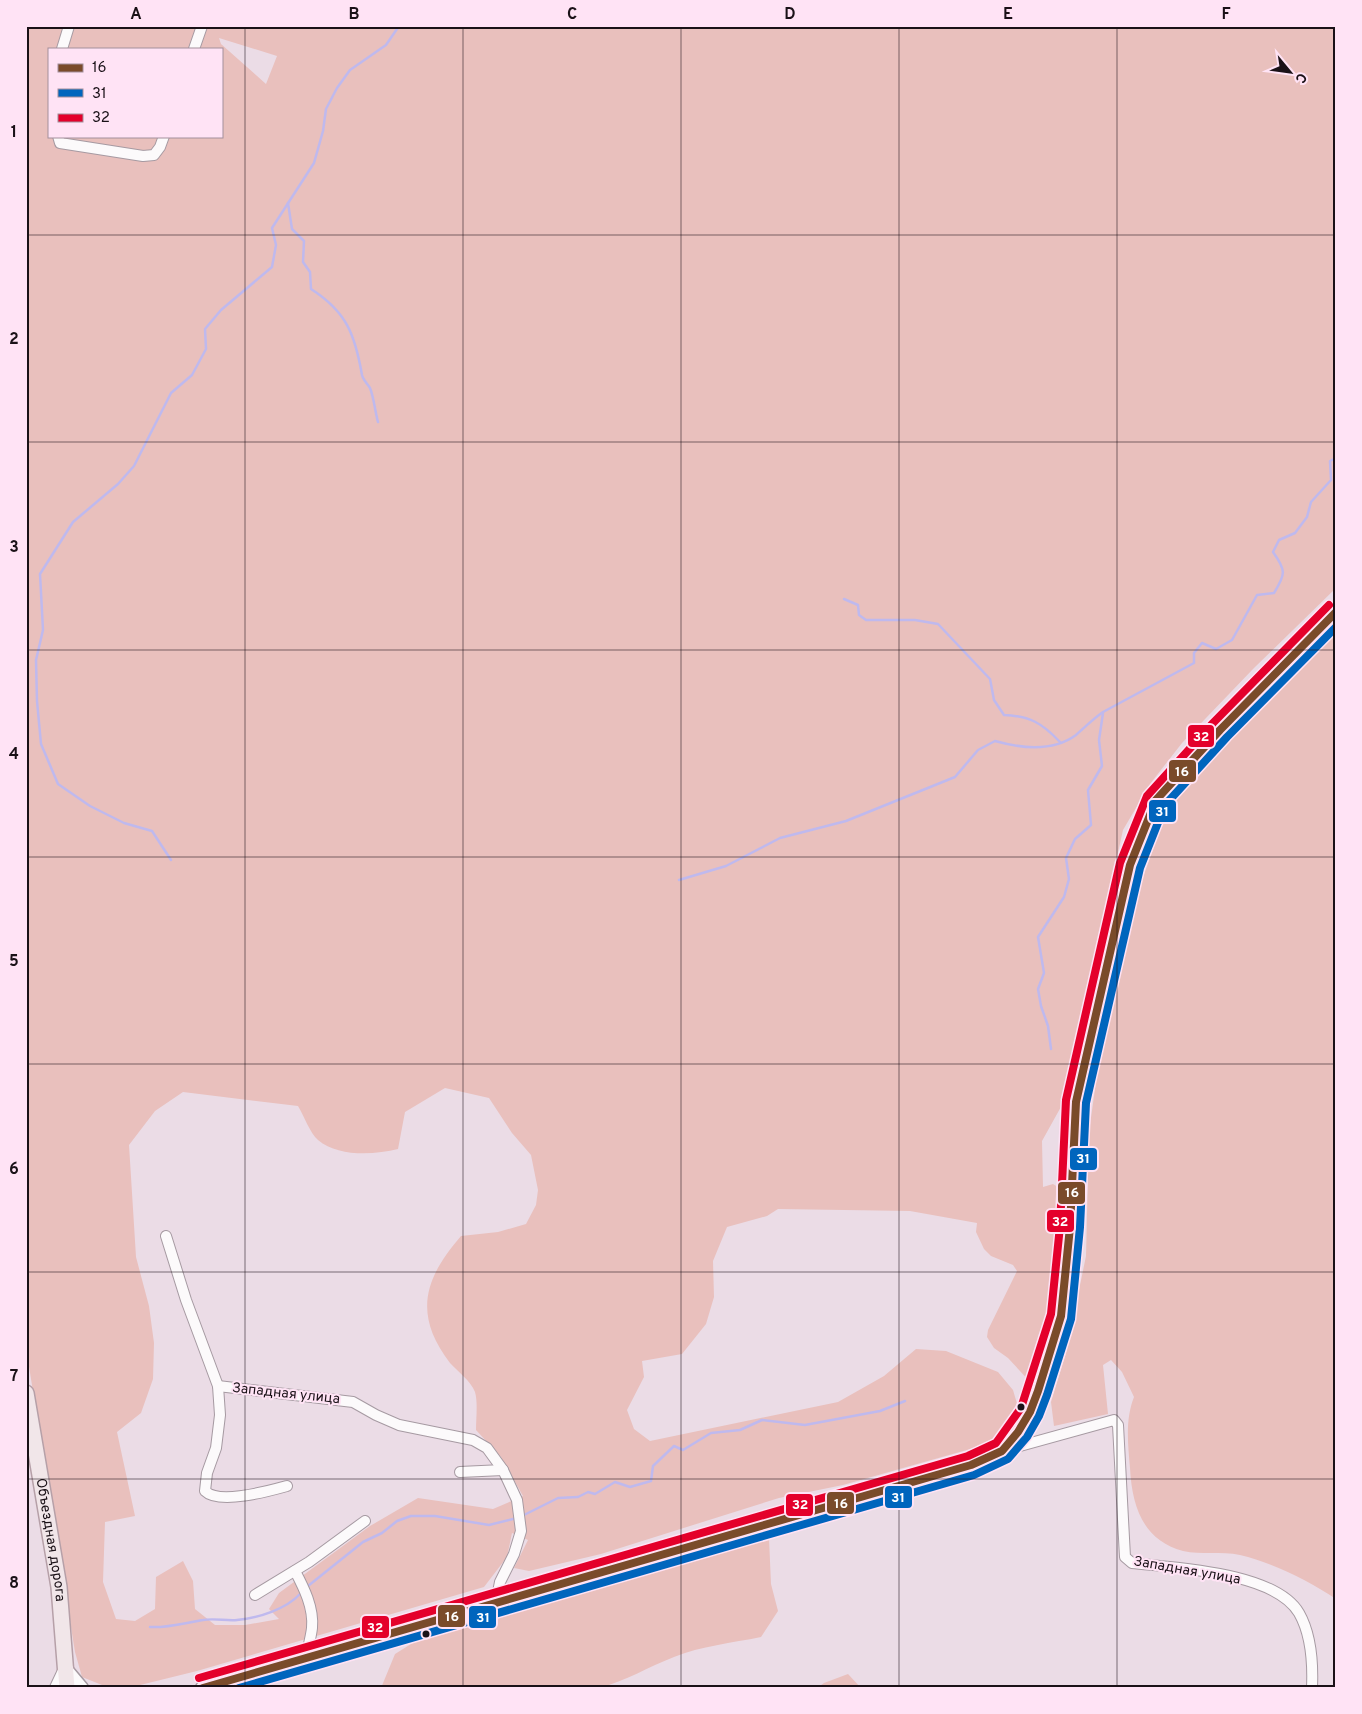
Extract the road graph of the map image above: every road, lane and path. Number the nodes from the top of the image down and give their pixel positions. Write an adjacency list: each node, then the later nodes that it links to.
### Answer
1 (69, 26): 3 (street)
2 (202, 26): 4 (street)
3 (62, 48)
4 (194, 48)
5 (59, 138): 6 (street)
6 (163, 138)
7 (1336, 612): 11 (street)
8 (166, 1236): 9 (street, Западная улица)
9 (218, 1386): 12 (street, Западная улица); 14 (street)
10 (26, 1393): 20 (main road, Объездная дорога)
11 (1002, 1451): 18 (street); 25 (street, Западная улица)
12 (503, 1470): 13 (street); 18 (street, Западная улица)
13 (460, 1472)
14 (287, 1486)
15 (365, 1521): 16 (street)
16 (295, 1571): 17 (street); 19 (street)
17 (255, 1595)
18 (496, 1602): 19 (street)
19 (307, 1656): 24 (street)
20 (66, 1668): 21 (main road); 22 (main road, Объездная дорога); 23 (street)
21 (58, 1688)
22 (67, 1688)
23 (82, 1688)
24 (202, 1688)
25 (1312, 1688)

